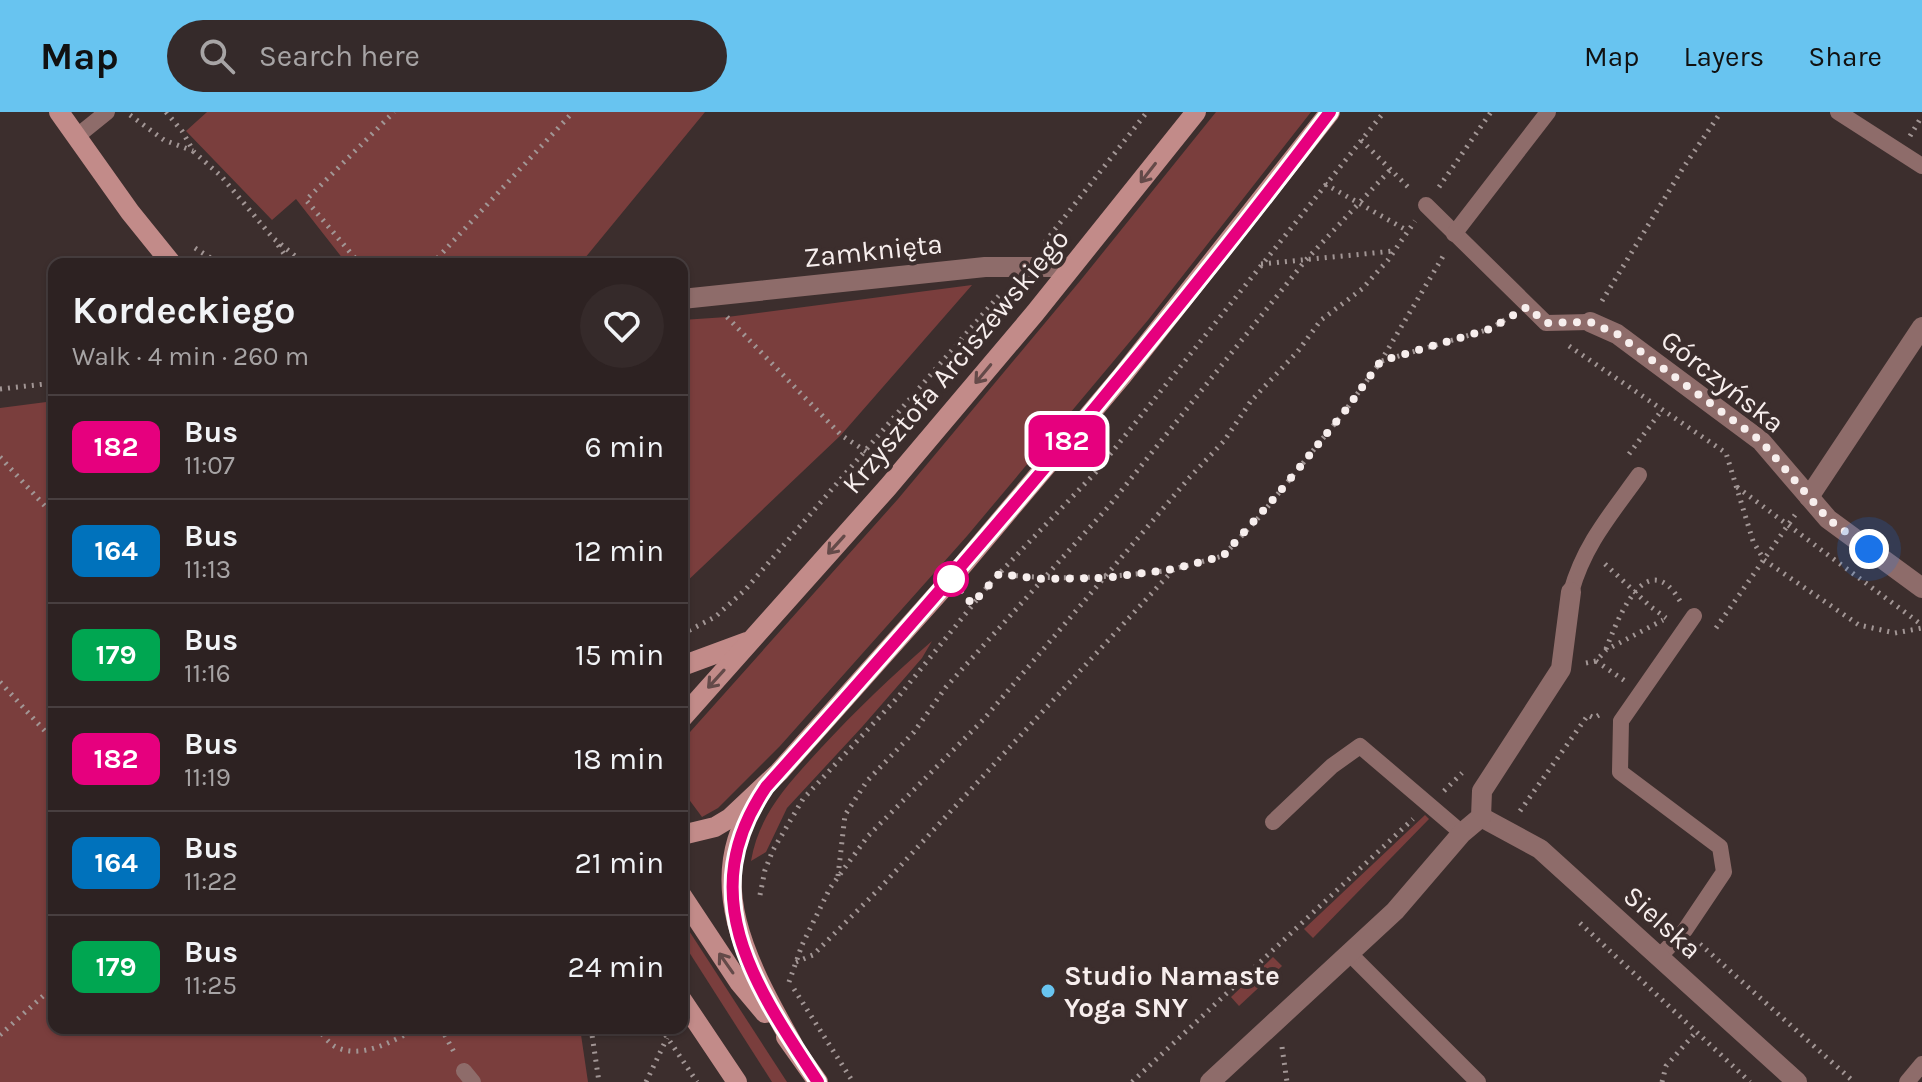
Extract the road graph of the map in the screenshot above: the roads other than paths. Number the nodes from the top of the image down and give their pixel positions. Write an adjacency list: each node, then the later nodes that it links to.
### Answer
1 (59, 112): 7 (main road)
2 (107, 112): 7 (lane)
3 (1196, 112): 12 (main road, Krzysztofa Arciszewskiego, one-way to 12)
4 (1330, 112): 24 (main road)
5 (1548, 112): 10 (lane)
6 (1838, 112): 8 (lane)
7 (76, 137): 11 (main road)
8 (1922, 166)
9 (1426, 205): 10 (lane)
10 (1454, 234): 14 (lane)
11 (167, 258)
12 (1071, 267): 13 (street, Zamknięta); 21 (main road, Krzysztofa Arciszewskiego, one-way to 21)
13 (688, 298)
14 (1590, 322): 17 (street, Górczyńska)
15 (1920, 333): 17 (street)
16 (1639, 475): 19 (lane)
17 (1809, 497): 18 (street, Górczyńska)
18 (1922, 588)
19 (1571, 592): 25 (street)
20 (1689, 612): 31 (lane)
21 (751, 640): 22 (main road, Krzysztofa Arciszewskiego); 23 (main road, Krzysztofa Arciszewskiego, one-way to 23)
22 (688, 664)
23 (688, 711)
24 (766, 787): 28 (main road); 33 (main road)
25 (1481, 817): 27 (street); 31 (street, Sielska)
26 (1273, 822): 27 (lane)
27 (1462, 833): 30 (street)
28 (688, 834)
29 (688, 905): 33 (main road, one-way to 29)
30 (1349, 953): 37 (street); 38 (lane)
31 (1659, 957): 39 (street, Sielska)
32 (688, 1009): 35 (main road)
33 (793, 1045): 36 (main road)
34 (1922, 1064): 40 (lane)
35 (737, 1082)
36 (818, 1082)
37 (1210, 1082)
38 (1478, 1082)
39 (1797, 1082)
40 (1907, 1082)

